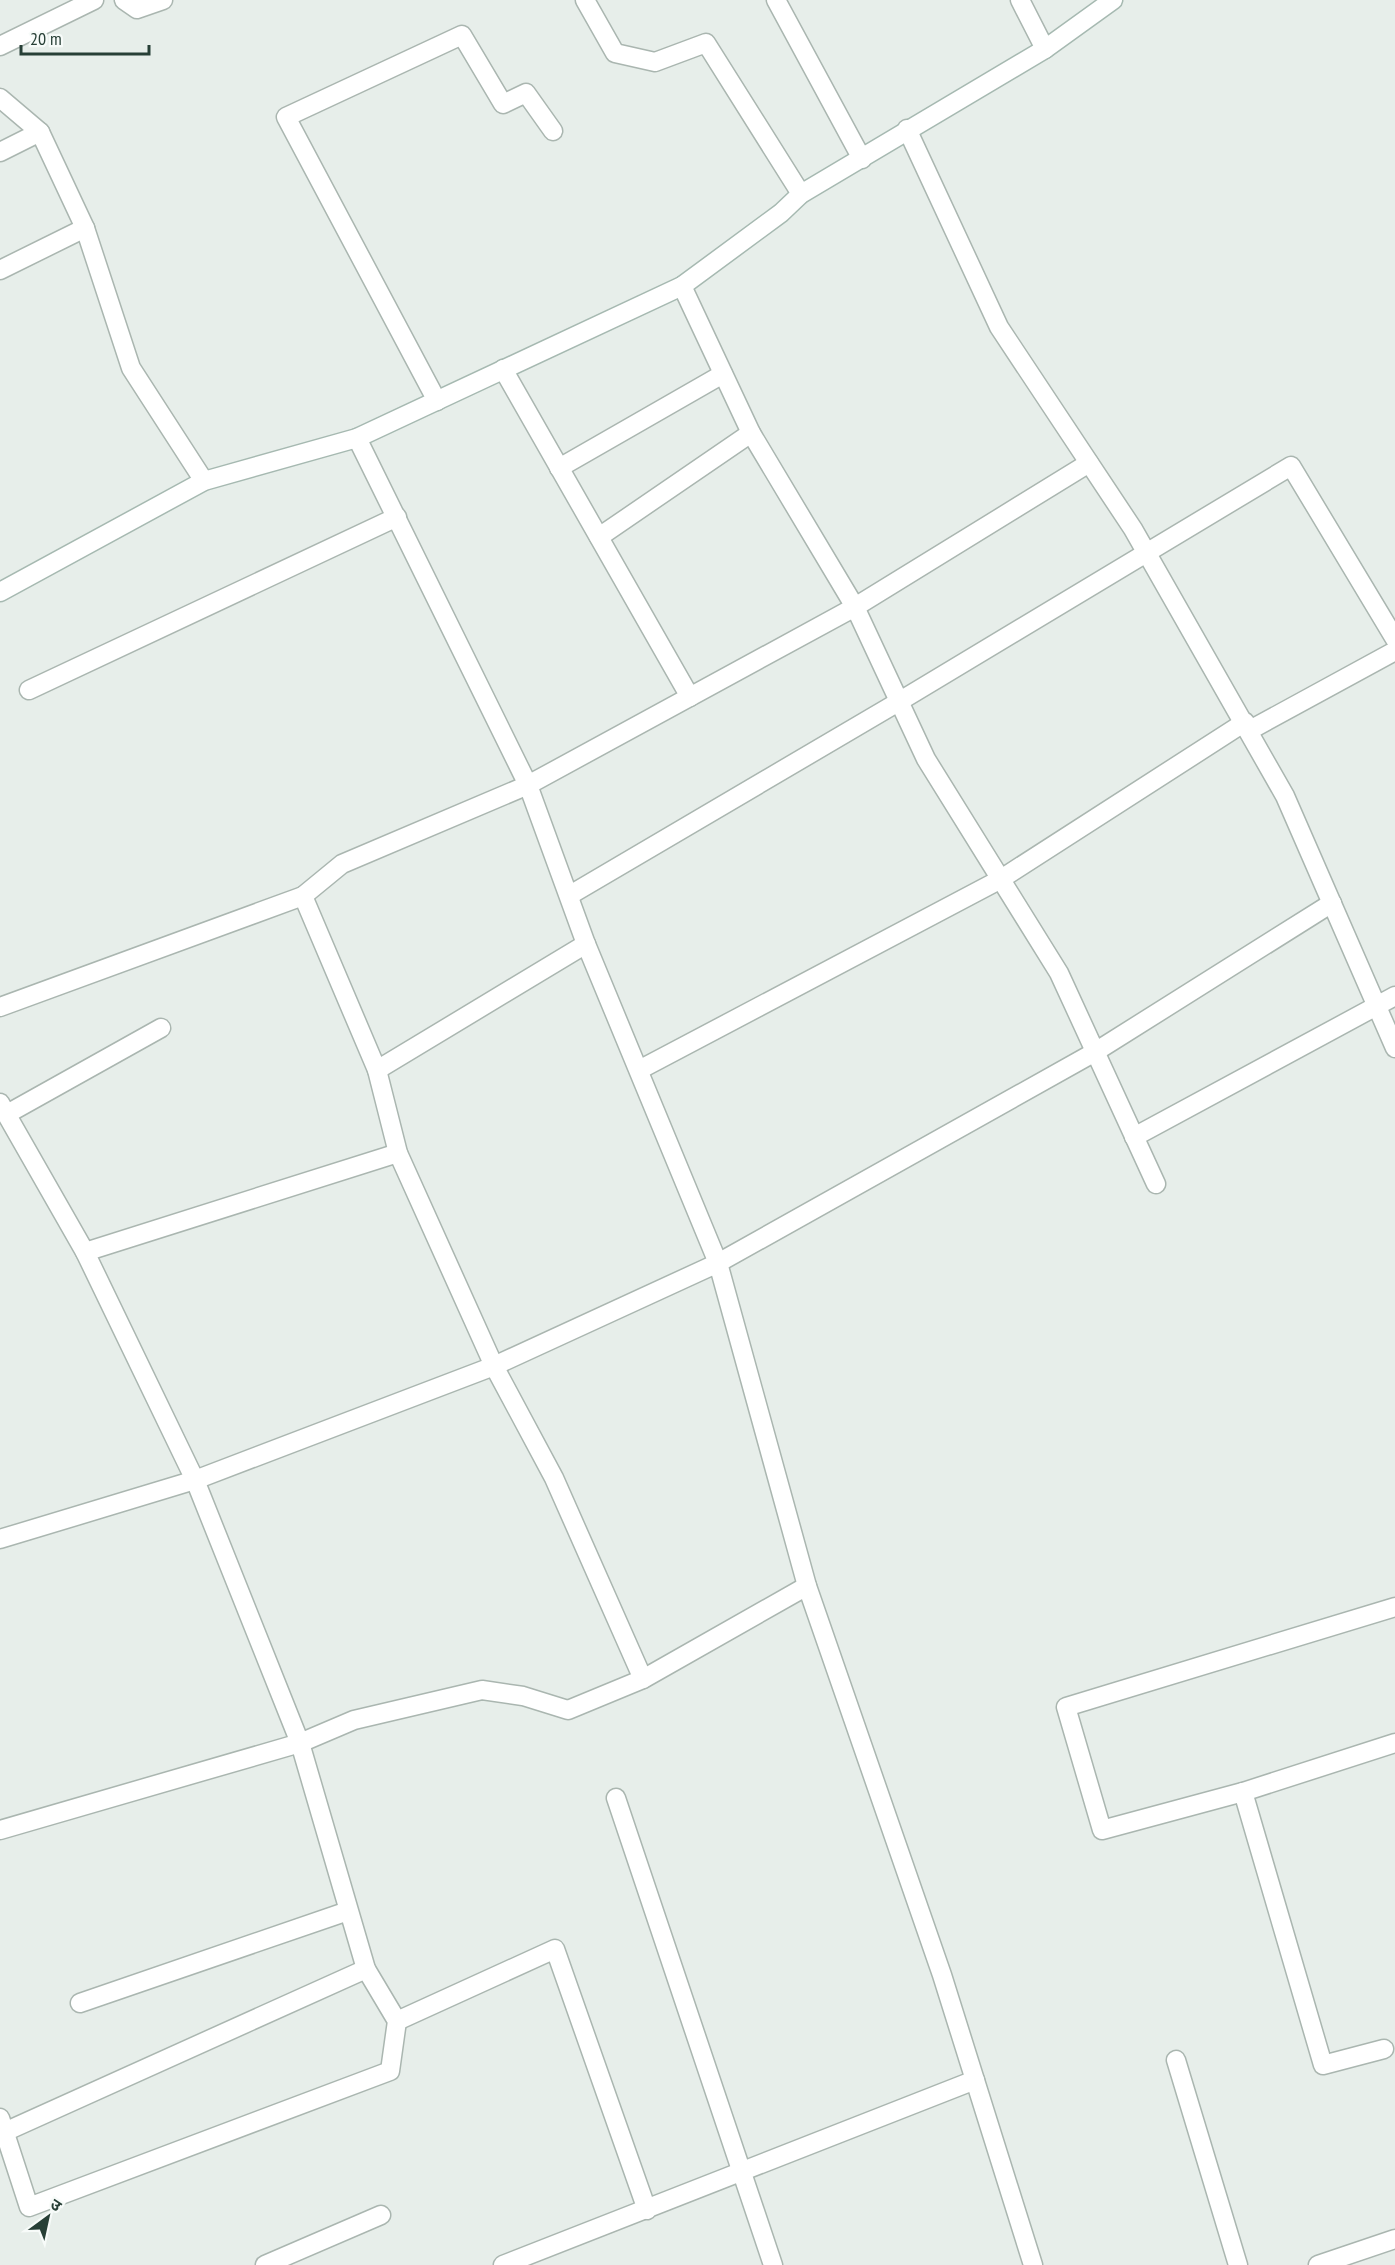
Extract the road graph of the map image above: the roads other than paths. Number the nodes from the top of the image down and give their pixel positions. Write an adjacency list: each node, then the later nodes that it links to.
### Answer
1 (94, 0): 8 (street)
2 (124, 0): 3 (street)
3 (163, 0)
4 (585, 0): 16 (street)
5 (776, 0): 15 (street)
6 (1020, 0): 9 (street)
7 (1113, 0): 9 (street)
8 (0, 46)
9 (1045, 49): 11 (street)
10 (0, 98): 13 (street)
11 (907, 129): 15 (street); 25 (street)
12 (553, 131): 22 (street)
13 (40, 132): 14 (street); 17 (street)
14 (0, 152)
15 (862, 159): 16 (street)
16 (801, 194): 19 (street)
17 (85, 228): 18 (street); 27 (street)
18 (0, 270)
19 (682, 286): 20 (street); 21 (street)
20 (503, 369): 22 (street); 26 (street)
21 (723, 374): 23 (street); 26 (street)
22 (437, 400): 24 (street)
23 (751, 433): 29 (street); 32 (street)
24 (357, 438): 27 (street); 28 (street)
25 (1089, 463): 30 (street); 32 (street)
26 (559, 468): 29 (street)
27 (204, 481): 31 (street)
28 (397, 517): 35 (street); 39 (street)
29 (599, 537): 36 (street)
30 (1146, 552): 33 (street); 37 (street); 38 (street)
31 (0, 592)
32 (855, 608): 36 (street); 37 (street)
33 (1395, 639)
34 (1395, 651): 38 (street)
35 (29, 690)
36 (690, 697): 39 (street)
37 (900, 701): 40 (street); 41 (street)
38 (1247, 726): 40 (street); 43 (street)
39 (528, 786): 41 (street); 42 (street)
40 (1000, 879): 50 (street); 52 (street)
41 (570, 895): 44 (street)
42 (303, 896): 47 (street); 51 (street)
43 (1332, 903): 46 (street); 50 (street)
44 (586, 944): 51 (street); 52 (street)
45 (1395, 996): 46 (street)
46 (1377, 1006): 49 (street); 54 (street)
47 (0, 1007)
48 (161, 1028): 53 (street)
49 (1395, 1048)
50 (1095, 1052): 54 (street); 58 (street)
51 (377, 1070): 55 (street)
52 (639, 1070): 58 (street)
53 (3, 1109): 57 (street)
54 (1134, 1137): 56 (street)
55 (398, 1153): 57 (street); 59 (street)
56 (1156, 1184)
57 (85, 1252): 60 (street)
58 (718, 1263): 59 (street); 62 (street)
59 (494, 1366): 60 (street); 64 (street)
60 (195, 1480): 61 (street); 65 (street)
61 (0, 1539)
62 (807, 1586): 64 (street); 76 (street)
63 (1395, 1607): 67 (street)
64 (643, 1679): 65 (street)
65 (300, 1743): 69 (street); 70 (street)
66 (1395, 1743): 67 (street)
67 (1243, 1792): 74 (street)
68 (616, 1798): 78 (street)
69 (0, 1830)
70 (348, 1911): 71 (street); 72 (street)
71 (366, 1969): 73 (street); 77 (street)
72 (80, 2003)
73 (397, 2021): 77 (street); 79 (street)
74 (1384, 2049)
75 (1176, 2060): 87 (street)
76 (975, 2080): 78 (street); 86 (street)
77 (2, 2128)
78 (742, 2174): 79 (street); 85 (street)
79 (647, 2210): 82 (street)
80 (381, 2215): 83 (street)
81 (1395, 2239): 88 (street)
82 (549, 2257): 84 (street)
83 (265, 2265)
84 (503, 2265)
85 (773, 2265)
86 (1033, 2265)
87 (1238, 2265)
88 (1318, 2265)

